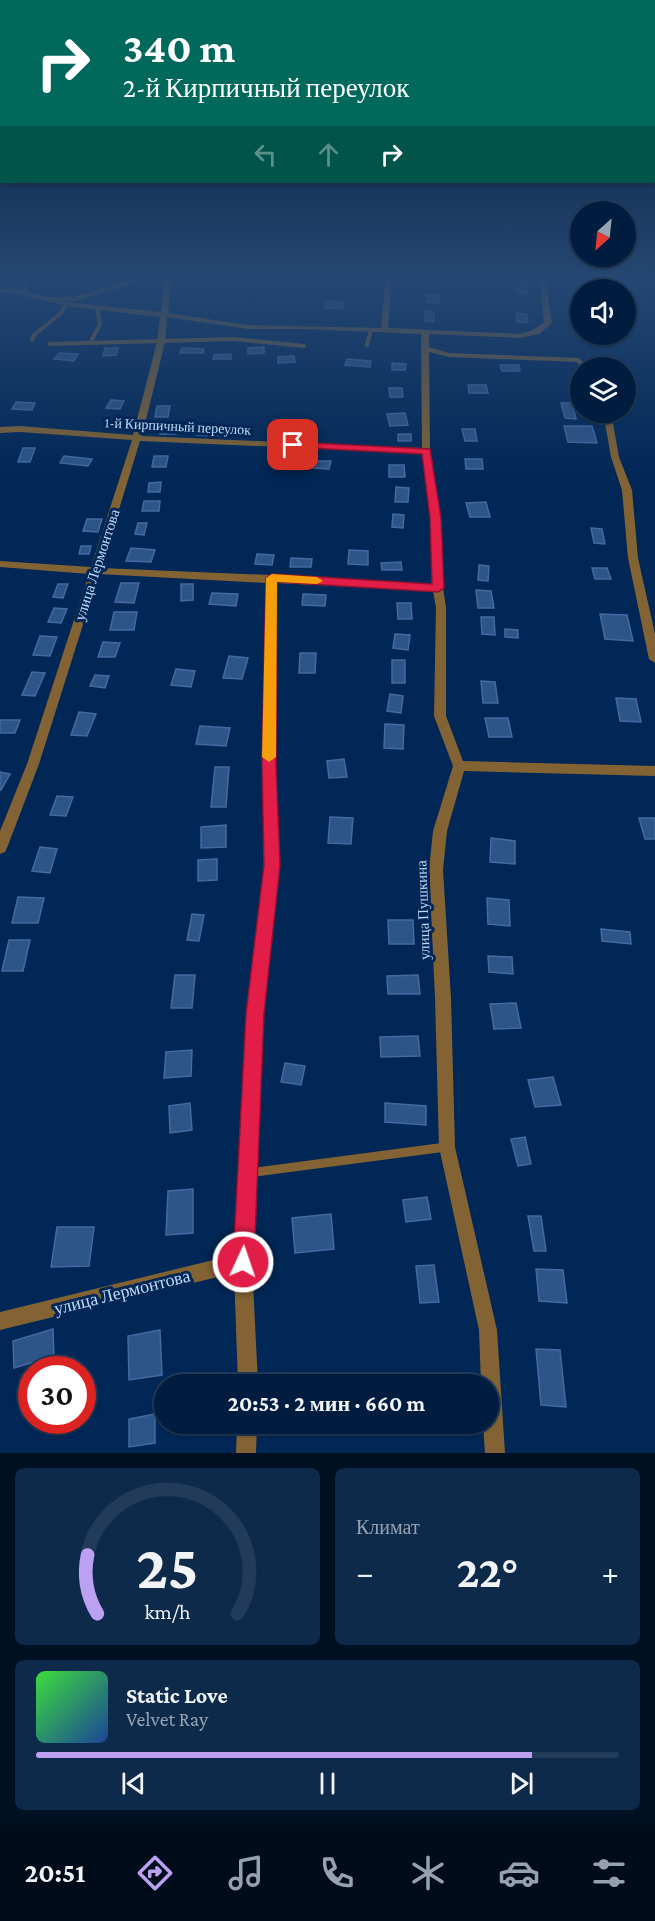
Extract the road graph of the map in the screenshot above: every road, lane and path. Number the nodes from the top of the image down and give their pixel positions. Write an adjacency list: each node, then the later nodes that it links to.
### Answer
1 (50, 344): 2 (lane)
2 (61, 344)
3 (161, 344): 11 (street, улица Лермонтова)
4 (282, 344): 6 (lane)
5 (426, 344): 7 (street)
6 (304, 346)
7 (427, 350): 8 (street); 12 (street)
8 (570, 360)
9 (609, 423): 17 (street)
10 (0, 430): 11 (street, 1-й Кирпичный переулок)
11 (137, 438): 12 (street, 1-й Кирпичный переулок); 14 (street, улица Лермонтова)
12 (426, 451): 16 (street)
13 (0, 564): 14 (street)
14 (95, 572): 15 (street); 20 (street, улица Лермонтова)
15 (272, 578): 16 (street); 22 (street)
16 (438, 588): 18 (street)
17 (655, 659)
18 (459, 766): 19 (street); 21 (street, улица Пушкина)
19 (655, 771)
20 (0, 848)
21 (447, 1147): 22 (lane); 28 (street, улица Пушкина)
22 (248, 1173): 23 (street)
23 (243, 1262): 24 (street, улица Лермонтова); 25 (street)
24 (0, 1321)
25 (248, 1374)
26 (247, 1434): 27 (street)
27 (246, 1453)
28 (495, 1453)

